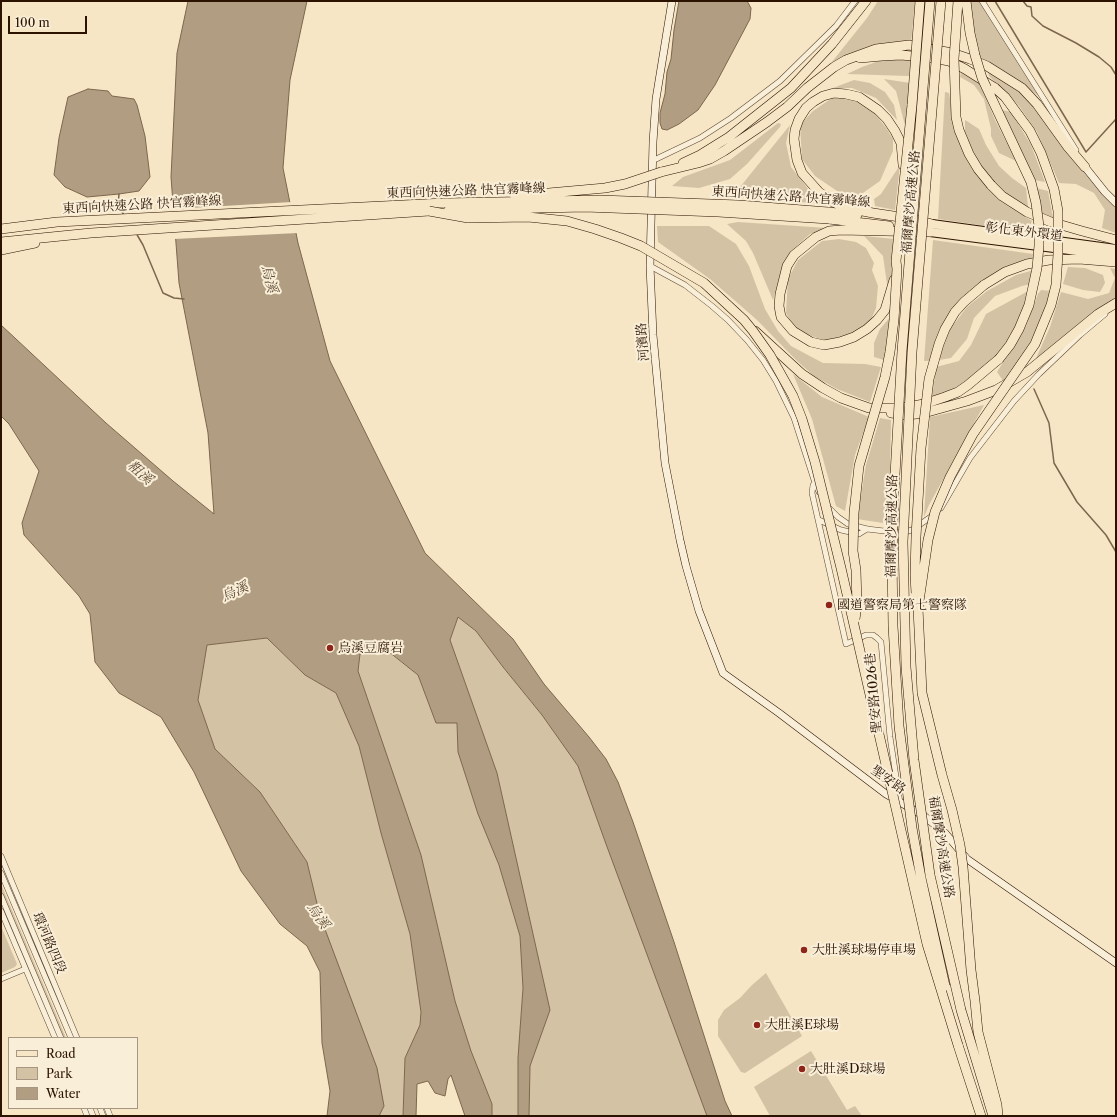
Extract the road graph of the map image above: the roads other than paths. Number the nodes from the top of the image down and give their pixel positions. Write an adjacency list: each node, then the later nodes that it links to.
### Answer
1 (672, 1): 11 (street, 河濱路)
2 (855, 1): 11 (street)
3 (866, 1): 13 (highway)
4 (920, 1): 14 (highway, bridge)
5 (930, 1): 51 (highway, 福爾摩沙高速公路, bridge)
6 (941, 1): 53 (highway, 福爾摩沙高速公路, bridge)
7 (958, 1): 22 (highway, bridge)
8 (966, 1): 32 (highway, bridge)
9 (982, 1): 12 (street)
10 (846, 60): 12 (highway); 13 (highway); 36 (highway, bridge)
11 (652, 161): 29 (street, 河濱路)
12 (1085, 167): 16 (street)
13 (661, 172): 15 (highway, bridge)
14 (903, 189): 19 (highway, bridge); 27 (highway, bridge)
15 (444, 203): 18 (highway, 東西向快速公路 快官霧峰線, bridge); 20 (highway, 東西向快速公路 快官霧峰線)
16 (1116, 203)
17 (429, 211): 18 (highway, 東西向快速公路 快官霧峰線, bridge); 21 (highway, 東西向快速公路 快官霧峰線); 31 (highway, bridge)
18 (828, 215): 19 (highway, 東西向快速公路 快官霧峰線)
19 (931, 228): 24 (main road, 彰化東外環道); 26 (main road, 彰化東外環道); 27 (highway, bridge)
20 (1, 229)
21 (51, 236): 23 (highway, 東西向快速公路 快官霧峰線); 25 (highway)
22 (1116, 240)
23 (1, 242)
24 (1116, 249)
25 (1, 250)
26 (1116, 256)
27 (896, 261): 37 (highway, bridge)
28 (1116, 262): 36 (highway, bridge)
29 (650, 266): 33 (street); 38 (street, 河濱路)
30 (1116, 304): 32 (highway); 35 (street)
31 (754, 331): 32 (highway); 37 (highway, bridge)
32 (869, 408)
33 (815, 483): 34 (street, 聖安路1026巷); 35 (street)
34 (818, 520): 35 (street); 39 (street, 聖安路1026巷)
35 (867, 529)
36 (918, 608): 54 (highway, bridge)
37 (854, 625): 51 (highway, bridge)
38 (723, 673): 39 (street, 聖安路)
39 (900, 803): 44 (street, 聖安路)
40 (1, 856): 50 (street, 環河路四段)
41 (1, 873): 49 (street, 環河路四段)
42 (1, 896): 48 (street, 環河路四段)
43 (1, 911): 45 (street)
44 (1116, 963)
45 (25, 969): 46 (street); 47 (street)
46 (1, 979)
47 (55, 1037)
48 (61, 1037)
49 (70, 1037)
50 (77, 1037)
51 (958, 1046): 52 (highway, 福爾摩沙高速公路)
52 (981, 1116)
53 (993, 1116)
54 (998, 1116)

